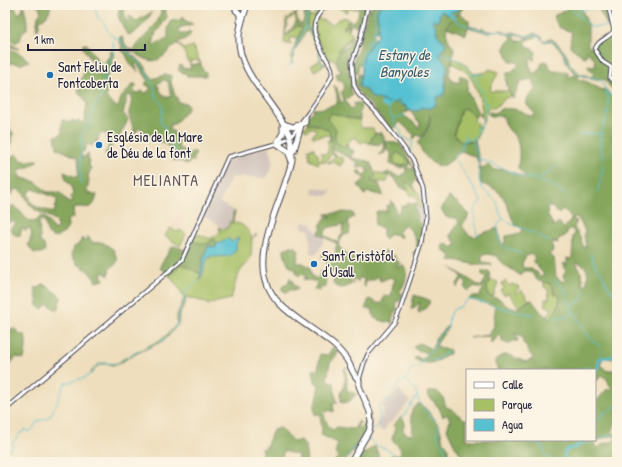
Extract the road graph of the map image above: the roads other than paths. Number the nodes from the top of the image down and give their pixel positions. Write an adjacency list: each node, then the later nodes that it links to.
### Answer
1 (248, 5): 6 (highway); 8 (highway)
2 (327, 5): 9 (main road)
3 (368, 5): 14 (main road)
4 (608, 5): 7 (main road)
5 (236, 10): 6 (highway)
6 (240, 24): 8 (highway)
7 (617, 81)
8 (281, 121): 9 (highway); 10 (highway); 11 (highway)
9 (303, 122): 11 (main road); 13 (highway)
10 (290, 137): 12 (highway); 13 (highway)
11 (279, 143): 12 (highway); 15 (main road)
12 (291, 162): 14 (highway)
13 (289, 172): 14 (highway)
14 (358, 381): 16 (highway)
15 (5, 410)
16 (351, 462)

